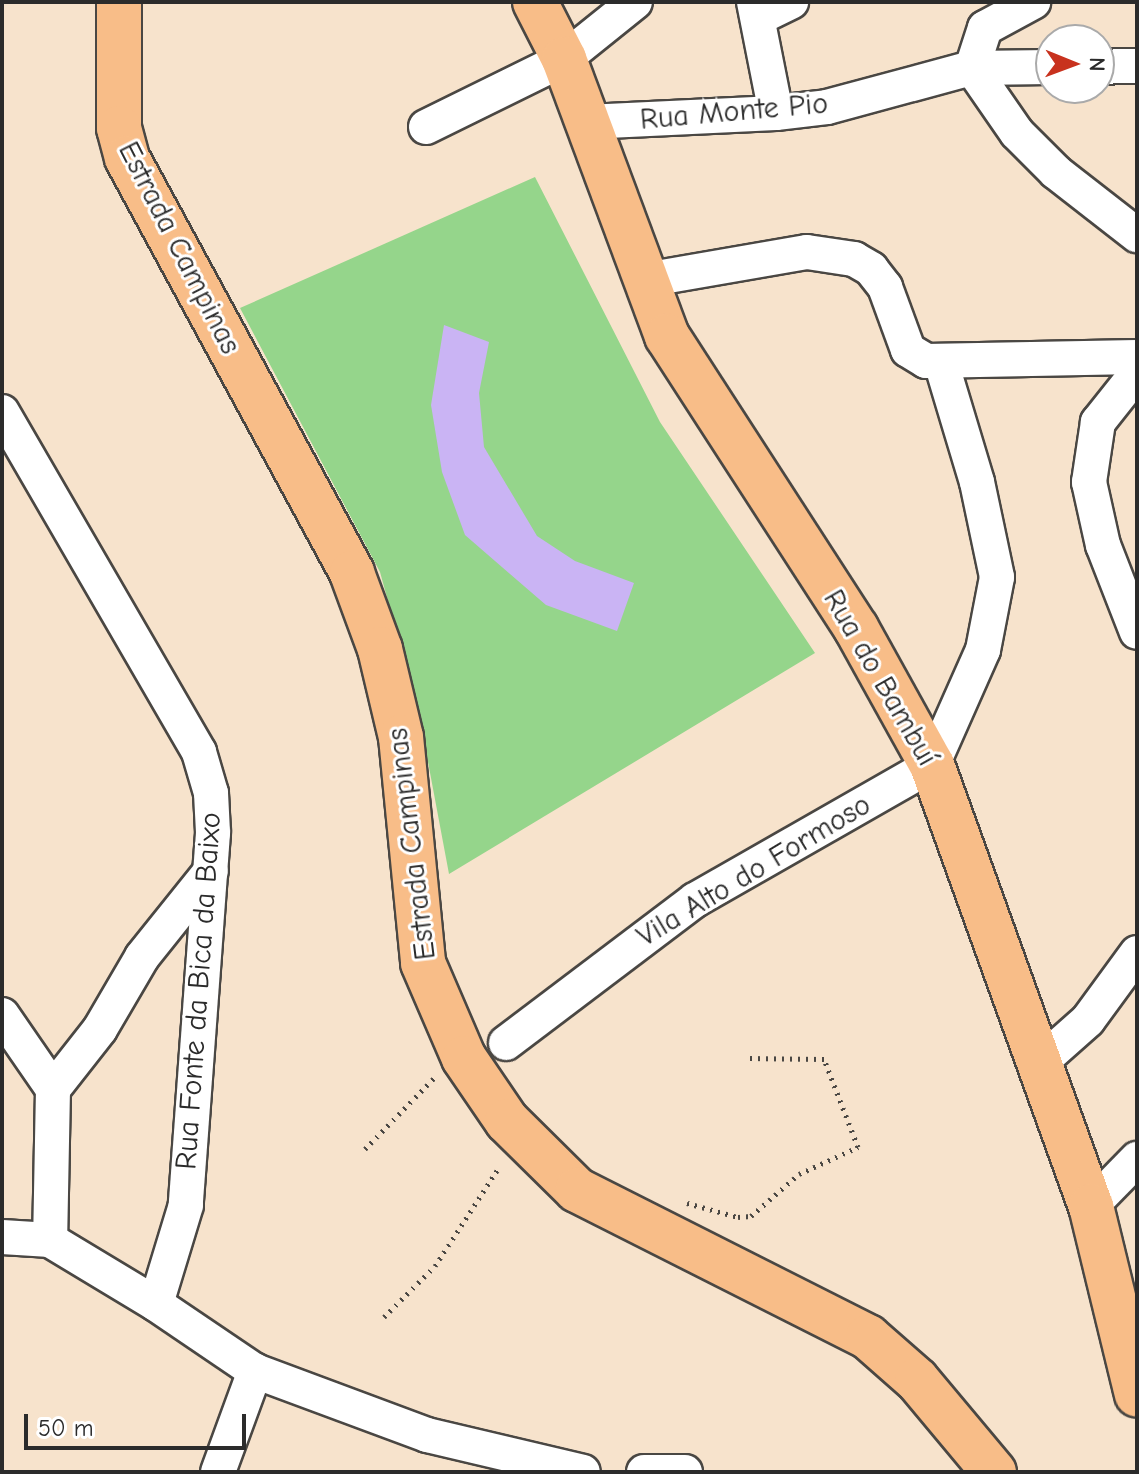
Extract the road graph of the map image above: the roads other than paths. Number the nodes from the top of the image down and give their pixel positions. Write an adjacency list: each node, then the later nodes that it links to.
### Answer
1 (119, 2): 40 (main road, Estrada Campinas)
2 (535, 2): 7 (main road, Rua do Bambuí)
3 (635, 2): 7 (street)
4 (791, 2): 6 (street)
5 (1033, 2): 11 (street)
6 (756, 10): 12 (street)
7 (564, 59): 13 (main road, Rua do Bambuí); 14 (street)
8 (1137, 66): 10 (street)
9 (1035, 67): 11 (street, Rua Monte Pio)
10 (1115, 67)
11 (972, 68): 12 (street, Rua Monte Pio); 15 (street)
12 (776, 113): 13 (street, Rua Monte Pio)
13 (586, 122): 16 (main road, Rua do Bambuí)
14 (426, 127)
15 (1137, 235)
16 (645, 280): 18 (street); 22 (main road, Rua do Bambuí)
17 (1137, 357): 18 (street)
18 (941, 362): 22 (street)
19 (1137, 373): 21 (street)
20 (2, 412): 23 (street, Rua Fonte da Bica da Baixo)
21 (1137, 632)
22 (932, 765): 26 (street, Vila Alto do Formoso); 27 (main road, Rua do Bambuí)
23 (211, 871): 28 (street); 33 (street, Rua Fonte da Bica da Baixo)
24 (1137, 953): 27 (street)
25 (2, 1015): 28 (street)
26 (506, 1043)
27 (1043, 1060): 30 (main road, Rua do Bambuí)
28 (53, 1089): 32 (street)
29 (1137, 1159): 30 (street)
30 (1091, 1206): 35 (main road, Rua do Bambuí)
31 (2, 1237): 32 (street)
32 (50, 1240): 33 (street)
33 (156, 1304): 34 (street)
34 (255, 1371): 36 (street); 37 (street)
35 (1137, 1394)
36 (218, 1472)
37 (583, 1472)
38 (644, 1472): 39 (street)
39 (685, 1472)
40 (994, 1472)

